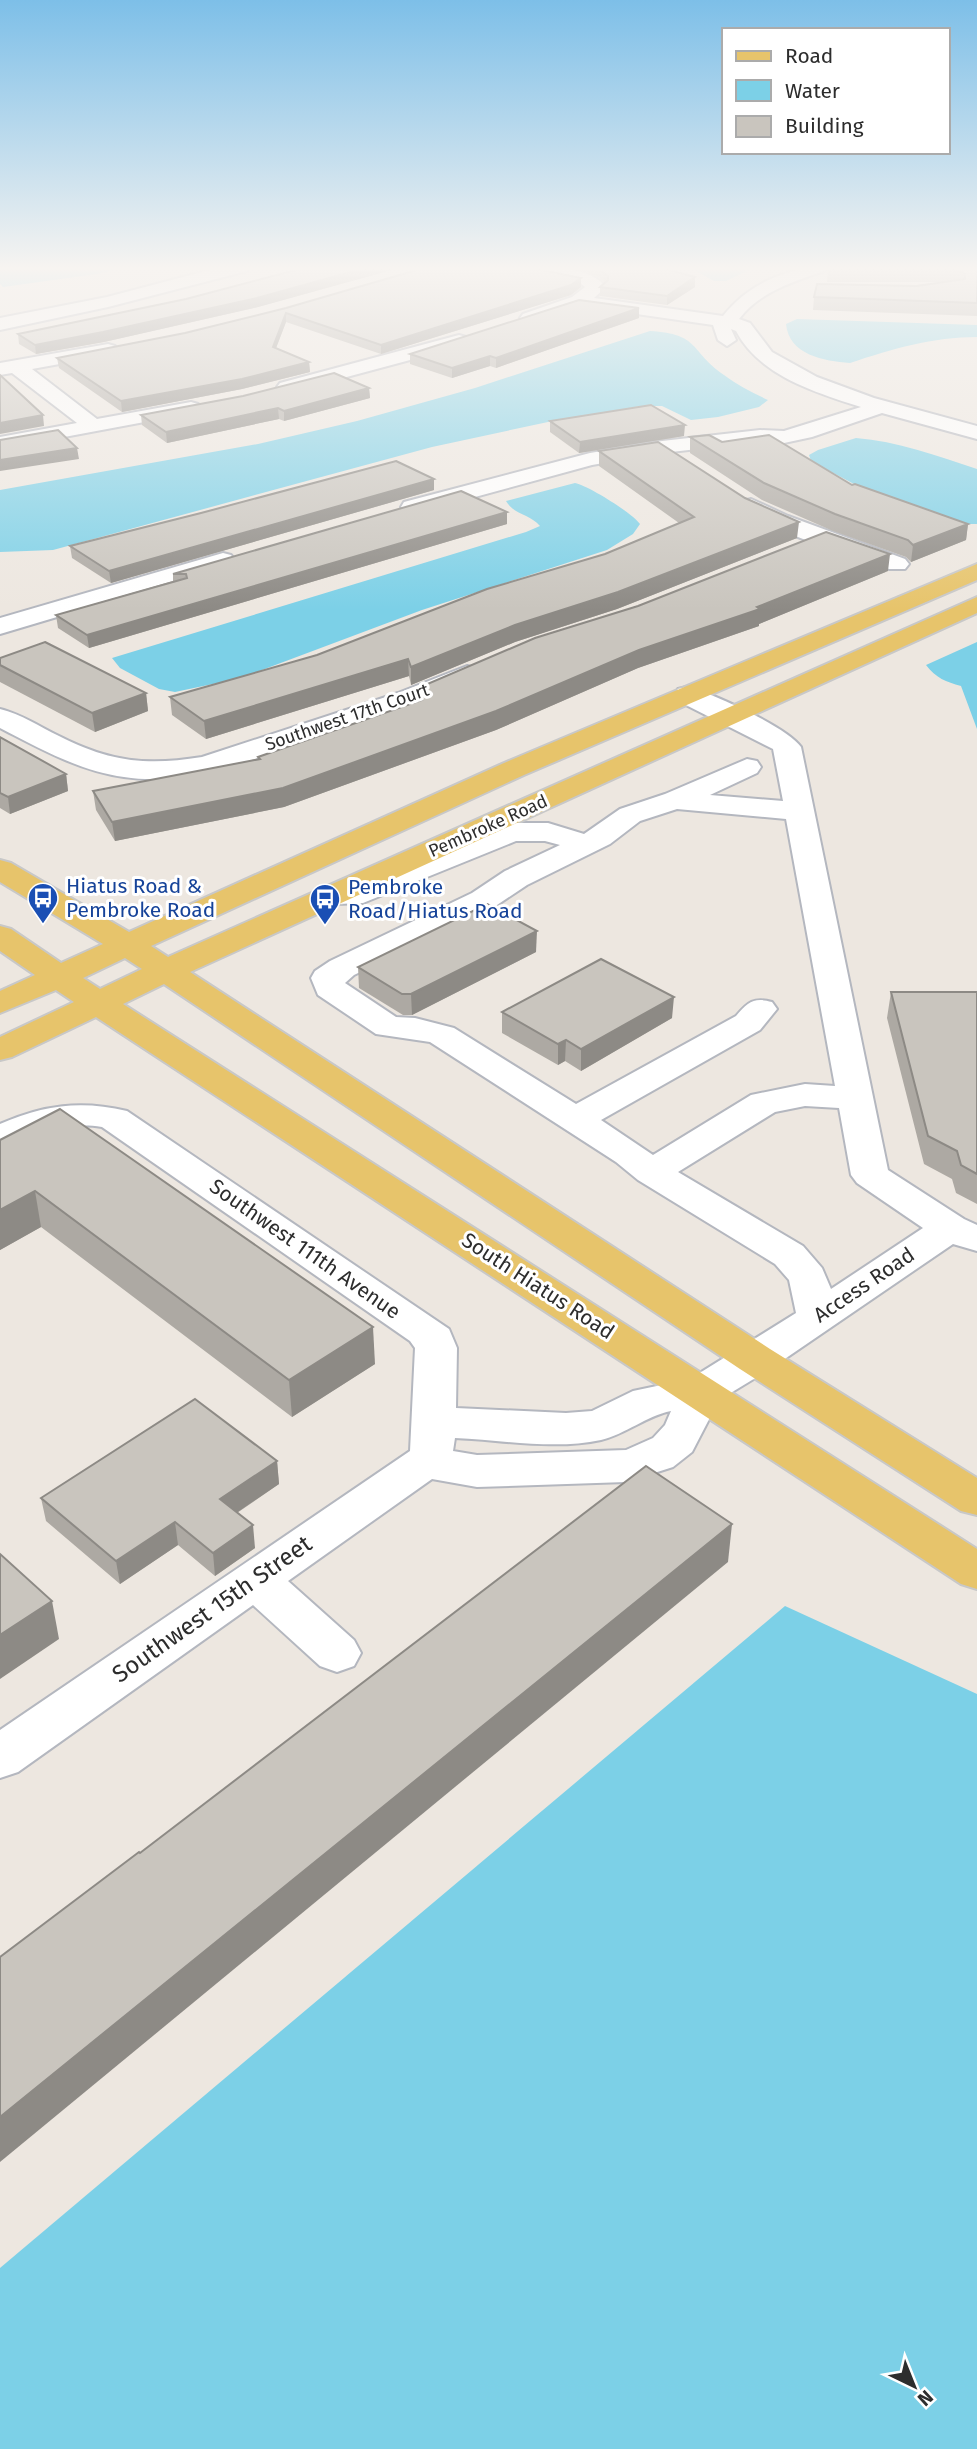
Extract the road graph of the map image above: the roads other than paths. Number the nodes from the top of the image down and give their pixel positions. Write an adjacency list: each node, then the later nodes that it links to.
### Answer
1 (28, 381): 9 (street)
2 (306, 381): 5 (street)
3 (780, 381): 7 (street)
4 (812, 381): 8 (street)
5 (269, 391)
6 (216, 403): 9 (street)
7 (839, 406): 8 (street); 11 (street)
8 (861, 406): 10 (street); 11 (street); 14 (street)
9 (95, 427): 12 (street)
10 (977, 433)
11 (760, 436): 13 (street)
12 (0, 443)
13 (662, 447): 15 (street); 17 (street)
14 (977, 448)
15 (696, 470)
16 (730, 492): 18 (street)
17 (397, 511)
18 (824, 538): 19 (street); 21 (street)
19 (787, 553)
20 (240, 555): 24 (street)
21 (897, 564)
22 (977, 571): 26 (main road, Pembroke Road)
23 (977, 604): 27 (main road, Pembroke Road)
24 (6, 620)
25 (490, 664): 28 (street, Southwest 17th Court)
26 (687, 695): 27 (street); 36 (main road, Pembroke Road)
27 (733, 713): 31 (street); 34 (main road, Pembroke Road)
28 (0, 717)
29 (747, 767): 30 (street)
30 (675, 800): 31 (street); 32 (street)
31 (801, 811): 43 (street)
32 (585, 844): 34 (street); 44 (street)
33 (0, 869): 36 (main road)
34 (336, 895): 37 (main road, Pembroke Road)
35 (0, 936): 38 (main road, South Hiatus Road)
36 (127, 945): 37 (main road); 38 (main road, Pembroke Road)
37 (165, 971): 40 (main road, Pembroke Road); 49 (main road)
38 (60, 976): 39 (main road, Pembroke Road); 40 (main road, South Hiatus Road)
39 (0, 1003)
40 (98, 1003): 42 (main road, Pembroke Road); 50 (main road, South Hiatus Road)
41 (760, 1009): 44 (street)
42 (0, 1050)
43 (856, 1098): 46 (street); 47 (street)
44 (575, 1120): 46 (street)
45 (0, 1138): 51 (street, Southwest 111th Avenue)
46 (651, 1172): 48 (street)
47 (963, 1233): 48 (street, Access Road)
48 (817, 1318): 49 (street, Access Road)
49 (755, 1359): 50 (street); 52 (main road)
50 (701, 1391): 51 (street); 53 (main road, South Hiatus Road)
51 (431, 1444): 54 (street, Southwest 15th Street)
52 (977, 1499)
53 (977, 1572)
54 (256, 1580): 55 (street); 56 (street, Southwest 15th Street)
55 (337, 1653)
56 (0, 1757)

